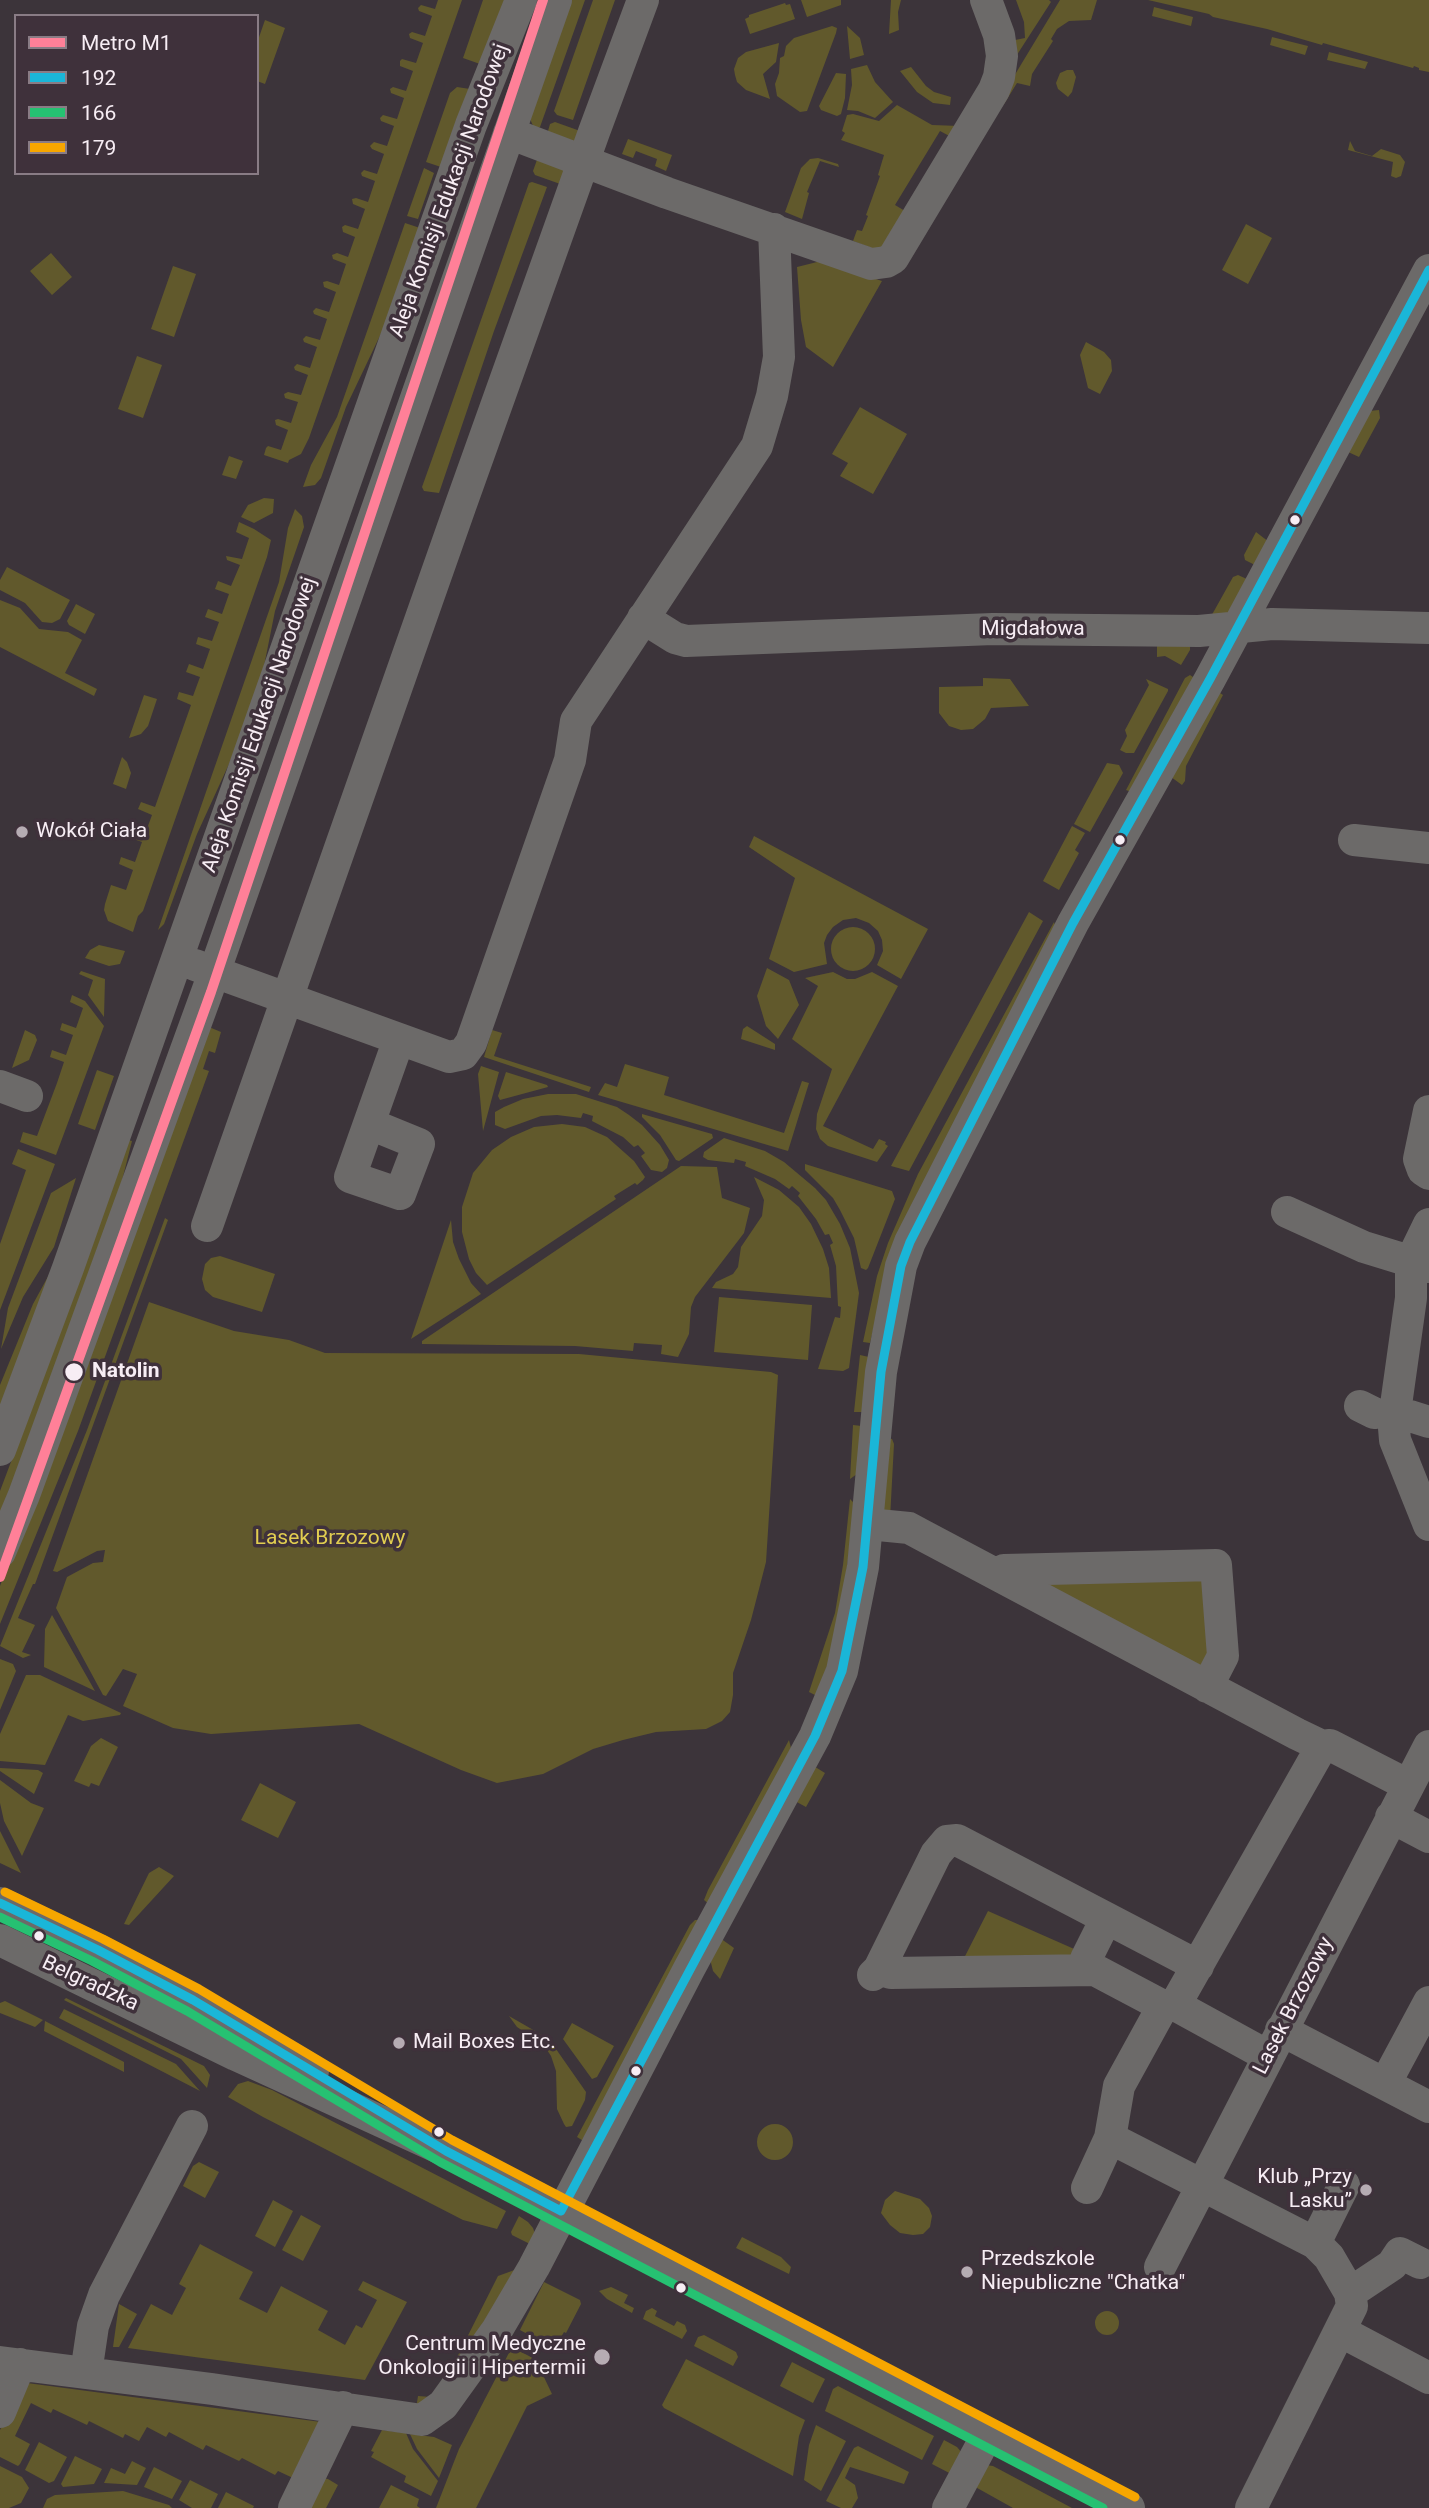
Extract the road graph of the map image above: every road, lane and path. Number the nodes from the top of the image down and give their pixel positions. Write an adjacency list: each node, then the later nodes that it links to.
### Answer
1 (522, 0): 14 (street, Aleja Komisji Edukacji Narodowej)
2 (556, 0): 5 (street, Aleja Komisji Edukacji Narodowej)
3 (643, 0): 6 (street)
4 (986, 0): 7 (street)
5 (509, 133): 6 (street); 15 (street, Aleja Komisji Edukacji Narodowej)
6 (583, 162): 7 (street); 16 (street)
7 (774, 229): 9 (street)
8 (1429, 270): 10 (street)
9 (643, 618): 10 (street, Migdałowa); 17 (street)
10 (1238, 626): 11 (street, Migdałowa); 27 (street)
11 (1429, 628)
12 (1354, 840): 13 (street)
13 (1429, 848)
14 (177, 959): 15 (street); 26 (street, Aleja Komisji Edukacji Narodowej)
15 (214, 973): 16 (street); 29 (street, Aleja Komisji Edukacji Narodowej)
16 (288, 998): 17 (street); 23 (street)
17 (399, 1040): 19 (street)
18 (1429, 1111): 20 (street)
19 (370, 1124)
20 (1429, 1174)
21 (1287, 1212): 24 (street)
22 (1429, 1224): 24 (street)
23 (207, 1226)
24 (1420, 1264): 25 (street)
25 (1393, 1415): 28 (street)
26 (0, 1450)
27 (868, 1524): 30 (street); 53 (street)
28 (1429, 1525)
29 (0, 1552)
30 (1000, 1576): 31 (street); 31 (street)
31 (1207, 1687): 32 (street)
32 (1322, 1746): 34 (street); 40 (street)
33 (1429, 1746): 34 (street, Lasek Brzozowy)
34 (1408, 1785): 35 (street, Lasek Brzozowy)
35 (1391, 1817): 36 (street); 44 (street, Lasek Brzozowy)
36 (1429, 1837)
37 (0, 1903): 49 (street, Belgradzka)
38 (1106, 1919): 40 (street); 41 (street); 41 (street)
39 (0, 1940): 49 (street, Belgradzka)
40 (1198, 1966): 43 (street)
41 (1088, 1970): 43 (street)
42 (1429, 2002): 45 (street)
43 (1169, 2006): 44 (street); 48 (street)
44 (1274, 2043): 45 (street); 51 (street, Lasek Brzozowy)
45 (1385, 2084): 46 (street)
46 (1429, 2107)
47 (192, 2126): 60 (street)
48 (1110, 2138): 51 (street); 52 (street)
49 (446, 2151): 53 (street, Belgradzka)
50 (1344, 2185): 54 (street)
51 (1201, 2186): 54 (street); 56 (street, Lasek Brzozowy)
52 (1087, 2188)
53 (561, 2211): 62 (street); 64 (street, Belgradzka)
54 (1315, 2244): 57 (street)
55 (1420, 2263): 57 (street)
56 (1160, 2267)
57 (1350, 2293): 58 (street)
58 (1340, 2331): 61 (street); 68 (street)
59 (10, 2363): 60 (street); 63 (street)
60 (86, 2373): 62 (street)
61 (1429, 2378)
62 (343, 2407): 65 (street)
63 (0, 2412)
64 (987, 2435): 66 (street); 67 (street, Belgradzka)
65 (295, 2508)
66 (948, 2508)
67 (1129, 2508)
68 (1251, 2508)

